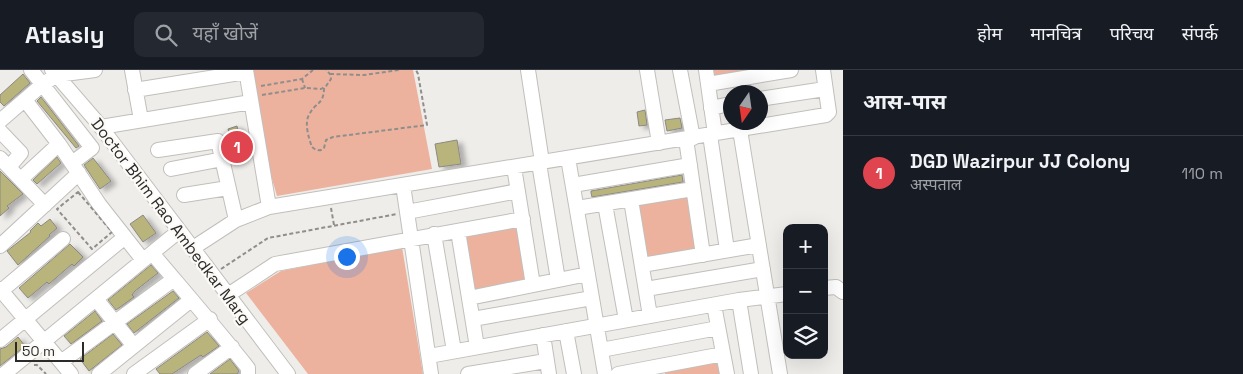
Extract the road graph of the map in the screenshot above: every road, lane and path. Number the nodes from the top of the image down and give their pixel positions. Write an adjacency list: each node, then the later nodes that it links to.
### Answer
1 (31, 70): 20 (street)
2 (95, 70): 13 (street)
3 (132, 70): 24 (street)
4 (312, 70): 19 (path)
5 (326, 70): 17 (path)
6 (399, 70): 17 (path)
7 (416, 70): 22 (path)
8 (528, 70): 44 (street)
9 (647, 70): 38 (street)
10 (680, 70): 37 (street)
11 (791, 70): 15 (street)
12 (823, 70): 23 (street)
13 (78, 71): 16 (street)
14 (246, 71): 24 (street); 25 (street)
15 (770, 72): 18 (street)
16 (54, 73): 20 (street); 33 (street, Doctor Bhim Rao Ambedkar Marg)
17 (330, 74): 22 (path)
18 (707, 77): 29 (street)
19 (302, 78): 21 (path); 25 (path)
20 (43, 84): 27 (street); 47 (street)
21 (305, 88): 22 (path); 25 (path)
22 (324, 88)
23 (825, 89): 26 (street); 32 (street)
24 (135, 90): 30 (street)
25 (250, 95): 30 (street); 60 (street)
26 (768, 98)
27 (25, 100): 31 (street); 39 (street)
28 (723, 105): 29 (street)
29 (711, 108): 36 (street)
30 (140, 120): 33 (street)
31 (0, 121)
32 (768, 125)
33 (101, 127): 67 (street, Doctor Bhim Rao Ambedkar Marg)
34 (740, 130): 36 (street); 73 (street)
35 (0, 131): 43 (street)
36 (712, 134): 37 (street); 76 (street)
37 (689, 138): 38 (street); 45 (street)
38 (659, 143): 41 (street)
39 (59, 144): 47 (street); 49 (street)
40 (158, 150): 42 (street)
41 (568, 158): 44 (street); 51 (street)
42 (223, 159): 48 (street); 52 (street)
43 (5, 162): 49 (street)
44 (541, 162): 46 (street); 84 (street)
45 (690, 165): 51 (street); 53 (street)
46 (514, 167): 50 (street); 54 (street)
47 (75, 168): 59 (street); 70 (street)
48 (171, 169)
49 (21, 180): 59 (street)
50 (403, 185): 56 (street); 63 (street)
51 (573, 185): 61 (street)
52 (228, 188): 55 (street); 65 (street)
53 (693, 190): 57 (street); 77 (street)
54 (518, 191): 63 (street); 64 (street)
55 (184, 195)
56 (330, 197): 60 (street); 66 (path)
57 (631, 200): 58 (street); 79 (street)
58 (605, 204): 61 (street); 103 (street)
59 (45, 205): 74 (street)
60 (269, 207): 65 (street)
61 (577, 208): 82 (street)
62 (93, 209): 62 (path)
63 (407, 212): 66 (path); 71 (street)
64 (523, 219): 68 (street); 85 (street)
65 (236, 220): 75 (street)
66 (334, 225): 81 (path)
67 (179, 230): 75 (street, Doctor Bhim Rao Ambedkar Marg); 78 (street)
68 (458, 230): 69 (street); 92 (street)
69 (434, 234): 71 (street); 115 (street)
70 (125, 237): 78 (street); 100 (street)
71 (411, 238): 90 (street); 117 (street)
72 (63, 239): 88 (street)
73 (759, 245): 76 (street); 80 (street)
74 (0, 246)
75 (193, 248): 81 (street, Doctor Bhim Rao Ambedkar Marg)
76 (727, 250): 77 (street)
77 (703, 254): 79 (street)
78 (148, 256): 83 (street); 95 (street)
79 (642, 265): 87 (street)
80 (763, 269): 87 (street); 94 (street)
81 (212, 274): 90 (street, Doctor Bhim Rao Ambedkar Marg)
82 (588, 274): 84 (street); 93 (street)
83 (174, 279): 96 (street); 104 (street)
84 (558, 280): 85 (street)
85 (533, 285): 92 (street)
86 (828, 288): 89 (street)
87 (646, 289): 99 (street)
88 (1, 291): 100 (street)
89 (843, 292)
90 (228, 295): 131 (street, Doctor Bhim Rao Ambedkar Marg)
91 (783, 295): 94 (street)
92 (469, 298): 102 (street)
93 (592, 298): 102 (street); 105 (street)
94 (768, 298): 97 (street); 139 (street)
95 (96, 299): 104 (street); 110 (street)
96 (191, 300): 101 (street); 111 (street)
97 (739, 300): 98 (street); 138 (street)
98 (714, 305): 99 (street); 106 (street)
99 (650, 316): 103 (street)
100 (26, 319): 109 (street); 110 (street)
101 (210, 319): 113 (street); 121 (street)
102 (472, 319): 112 (street)
103 (626, 320): 105 (street)
104 (115, 323): 111 (street); 118 (street)
105 (597, 326): 107 (street); 114 (street)
106 (718, 328): 114 (street); 116 (street)
107 (566, 331): 108 (street); 134 (street)
108 (542, 335): 112 (street); 120 (street)
109 (0, 340)
110 (44, 342): 118 (street); 124 (street)
111 (134, 346): 127 (street)
112 (477, 347): 115 (street)
113 (232, 348): 129 (street); 130 (street)
114 (601, 350): 135 (street)
115 (454, 351): 117 (street)
116 (723, 354): 122 (street); 137 (street)
117 (429, 356): 132 (street)
118 (61, 362): 126 (street)
119 (31, 365): 125 (path)
120 (548, 367): 133 (street)
121 (150, 369): 128 (street)
122 (659, 370): 123 (street)
123 (635, 372): 136 (street)
124 (4, 374)
125 (46, 374)
126 (71, 374)
127 (98, 374)
128 (134, 374)
129 (195, 374)
130 (248, 374)
131 (288, 374)
132 (431, 374)
133 (468, 374)
134 (574, 374)
135 (605, 374)
136 (618, 374)
137 (727, 374)
138 (751, 374)
139 (780, 374)

